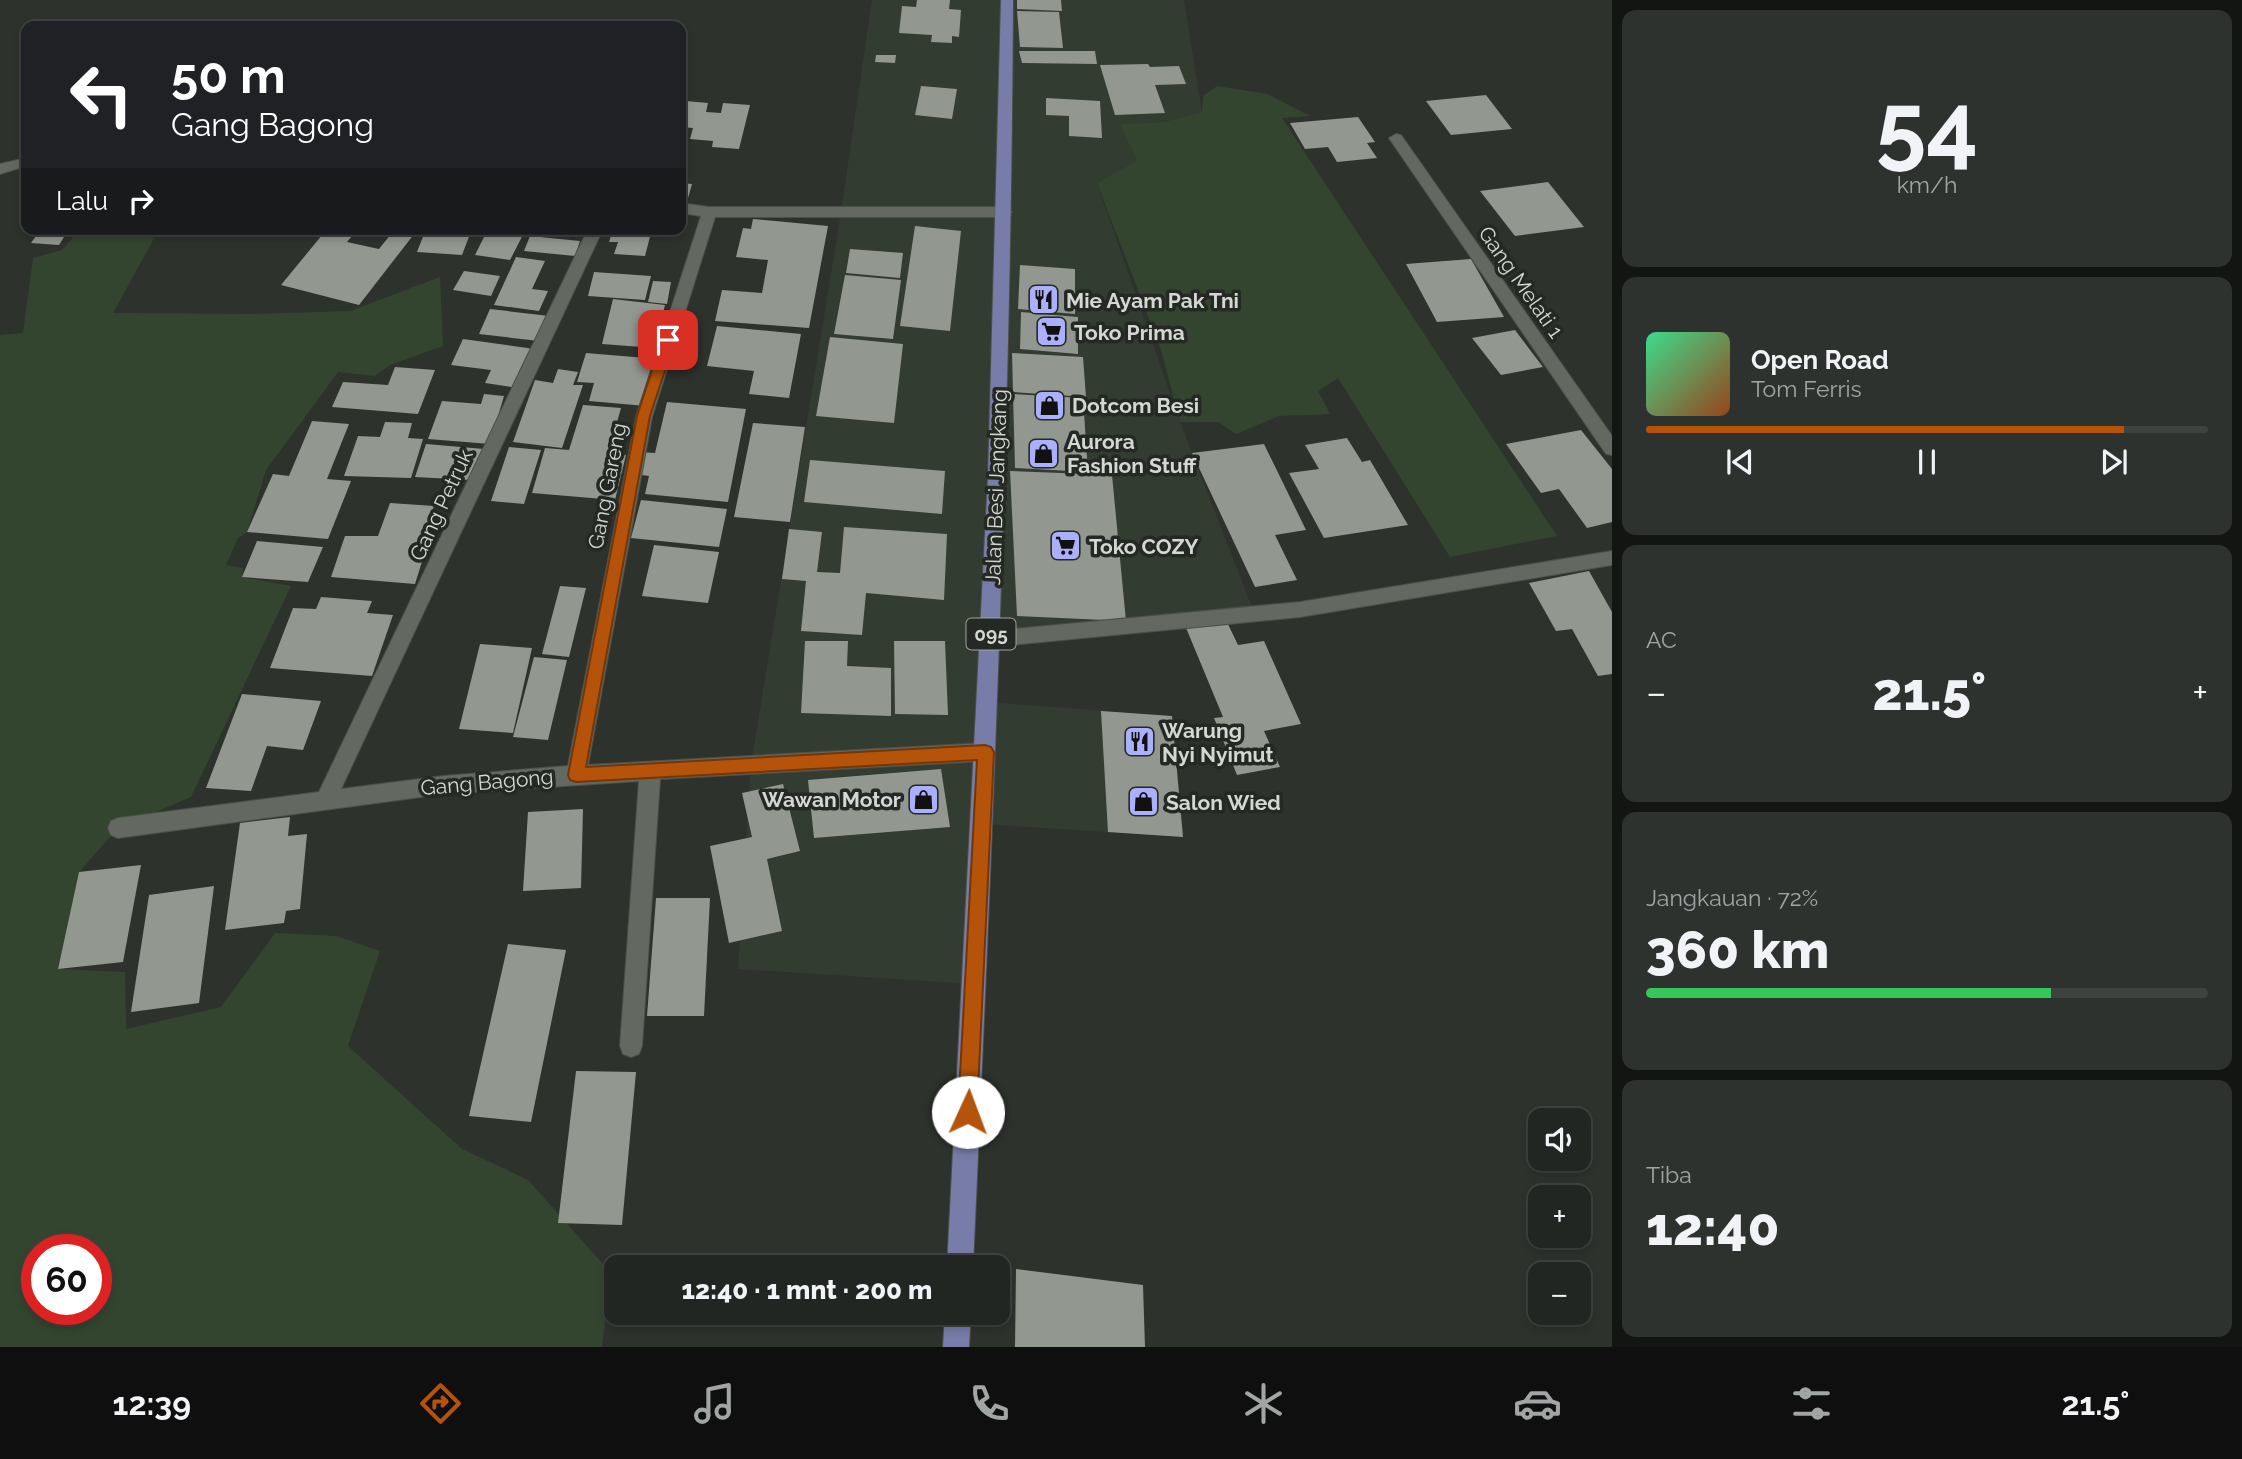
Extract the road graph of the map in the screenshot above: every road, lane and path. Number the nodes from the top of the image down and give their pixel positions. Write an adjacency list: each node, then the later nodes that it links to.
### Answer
1 (1007, 0): 7 (main road, Jalan Besi Jangkang / 095)
2 (1396, 138): 9 (street, Gang Melati 1)
3 (21, 163): 4 (street)
4 (0, 169)
5 (686, 209): 6 (street)
6 (709, 212): 7 (street); 14 (street, Gang Gareng)
7 (1005, 212): 11 (main road, Jalan Besi Jangkang / 095)
8 (593, 235): 15 (street, Gang Petruk)
9 (1612, 449)
10 (1612, 558): 11 (street)
11 (991, 639): 12 (main road, Jalan Besi Jangkang / 095)
12 (985, 752): 13 (street, Gang Bagong); 18 (main road, Jalan Besi Jangkang / 095)
13 (650, 770): 14 (street, Gang Bagong); 17 (street)
14 (576, 775): 15 (street, Gang Bagong)
15 (326, 800): 16 (street, Gang Bagong)
16 (118, 828)
17 (631, 1046)
18 (961, 1255)
19 (957, 1325): 20 (main road)
20 (956, 1347)

